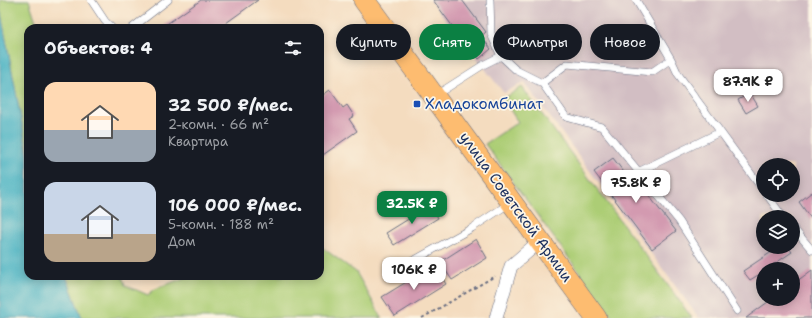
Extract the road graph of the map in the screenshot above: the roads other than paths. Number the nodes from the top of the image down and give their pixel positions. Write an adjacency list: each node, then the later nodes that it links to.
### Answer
1 (91, 0): 6 (lane)
2 (168, 0): 7 (lane)
3 (364, 0): 13 (main road, улица Советской Армии)
4 (490, 0): 8 (lane)
5 (636, 0): 9 (lane)
6 (108, 24)
7 (137, 24)
8 (493, 38)
9 (671, 58): 12 (lane); 14 (lane)
10 (493, 60): 13 (lane)
11 (505, 60): 12 (lane)
12 (542, 83): 15 (lane)
13 (434, 96): 17 (main road, улица Советской Армии)
14 (720, 132): 15 (lane); 16 (lane)
15 (638, 172): 22 (lane)
16 (756, 181)
17 (512, 202): 19 (main road, улица Советской Армии); 21 (lane)
18 (800, 236): 20 (lane)
19 (540, 241): 23 (street); 24 (main road, улица Советской Армии)
20 (812, 250)
21 (402, 267)
22 (737, 311)
23 (496, 318)
24 (596, 318)

